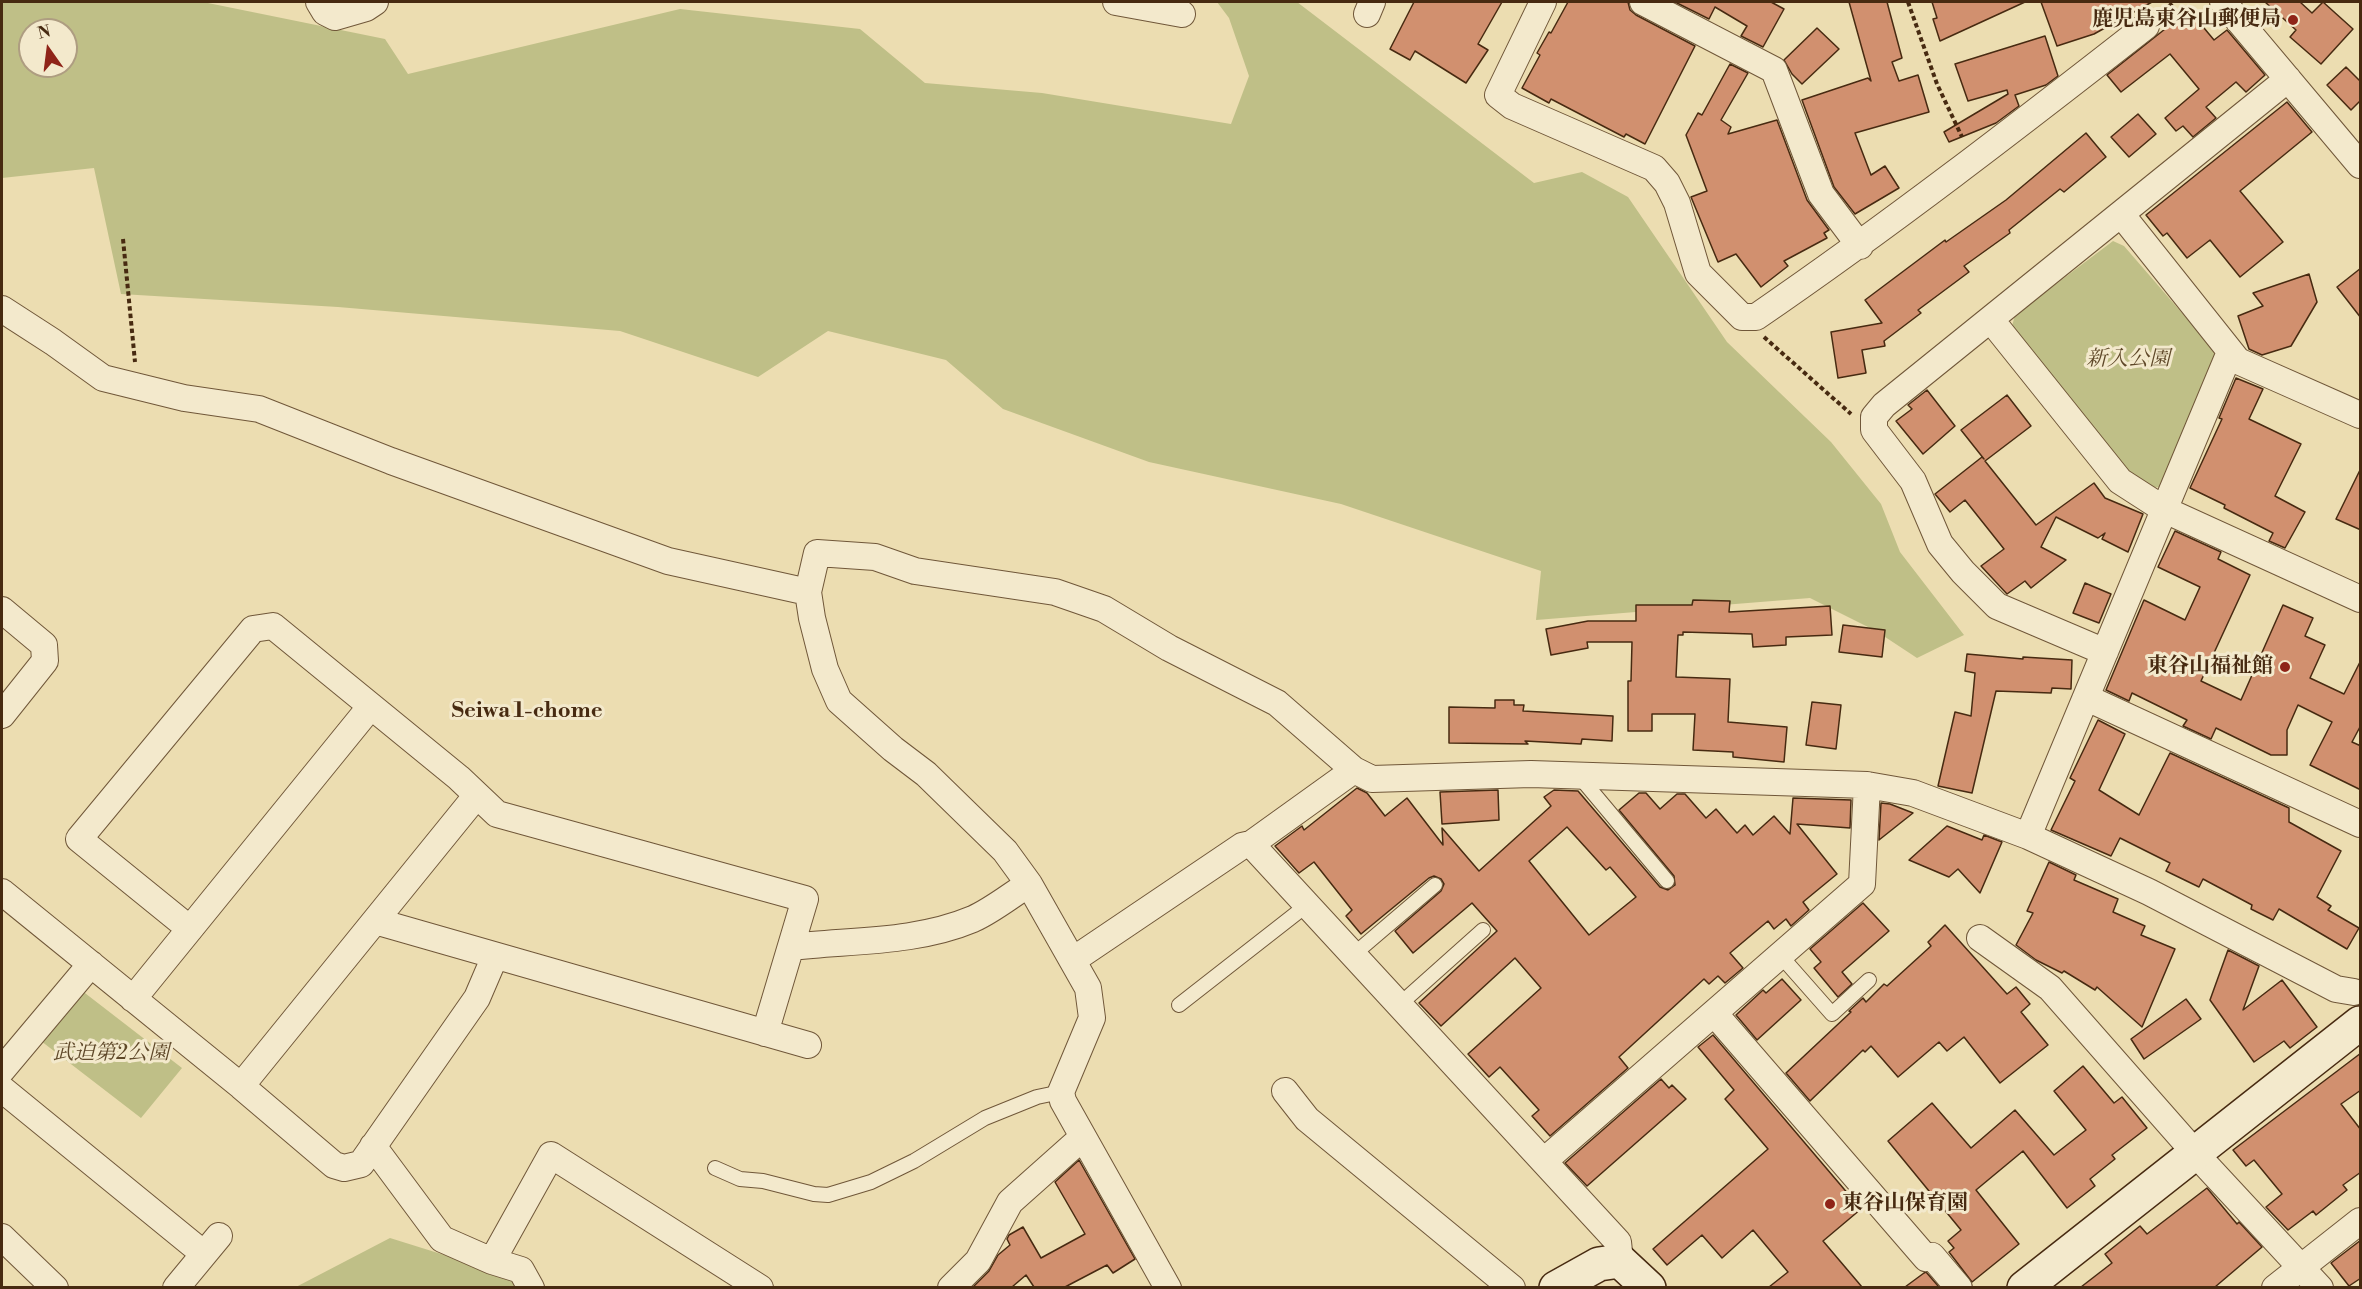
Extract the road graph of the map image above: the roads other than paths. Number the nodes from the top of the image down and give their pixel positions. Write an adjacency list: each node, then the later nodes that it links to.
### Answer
1 (319, 2): 2 (street)
2 (375, 2)
3 (1116, 2): 7 (street)
4 (1543, 2): 12 (street)
5 (1643, 2): 12 (street)
6 (2223, 2): 9 (street)
7 (1182, 14)
8 (2146, 26): 12 (street)
9 (2288, 79): 10 (street); 11 (street)
10 (2357, 154)
11 (2121, 214): 14 (street); 15 (street)
12 (1860, 246)
13 (2, 309): 18 (street)
14 (1991, 320): 17 (street); 21 (street)
15 (2230, 352): 16 (street); 17 (street)
16 (2361, 415)
17 (2165, 510): 19 (street); 21 (street)
18 (808, 592): 25 (street); 33 (street)
19 (2361, 599)
20 (2, 610): 24 (street)
21 (2105, 652): 22 (street)
22 (2086, 698): 29 (street); 30 (street)
23 (371, 706): 28 (street); 38 (street); 38 (street)
24 (2, 715)
25 (1354, 771): 26 (street); 31 (street)
26 (1579, 776): 27 (street); 32 (lane)
27 (1867, 785): 30 (street); 43 (street)
28 (477, 795): 37 (street); 41 (street)
29 (2361, 824)
30 (2028, 836): 49 (street)
31 (1251, 844): 36 (street); 45 (street)
32 (1667, 881)
33 (1029, 884): 41 (street); 45 (street)
34 (1435, 885): 42 (lane)
35 (2, 892): 46 (street)
36 (1307, 905): 42 (street); 50 (lane)
37 (375, 921): 44 (street); 56 (street)
38 (190, 929): 48 (street)
39 (1483, 930): 51 (lane)
40 (1980, 938): 61 (street)
41 (791, 947): 53 (street)
42 (1353, 955): 51 (street)
43 (1780, 955): 47 (lane); 52 (street)
44 (495, 956): 53 (street); 60 (street)
45 (1073, 960): 58 (street)
46 (91, 964): 48 (street); 55 (street)
47 (1869, 981)
48 (133, 999): 56 (street)
49 (2359, 999): 61 (street)
50 (1179, 1005)
51 (1400, 1005): 62 (street)
52 (1714, 1013): 62 (street); 78 (street)
53 (765, 1033): 54 (street)
54 (808, 1045)
55 (2, 1072): 70 (street)
56 (241, 1086): 60 (street)
57 (1285, 1091): 75 (street)
58 (1061, 1092): 59 (street); 63 (lane)
59 (1083, 1137): 73 (street); 74 (street)
60 (373, 1146): 67 (street)
61 (2197, 1154): 68 (street); 79 (street)
62 (1544, 1161): 66 (street)
63 (715, 1168)
64 (2361, 1221): 68 (street)
65 (2, 1237): 69 (street)
66 (1620, 1260): 76 (street); 77 (street)
67 (492, 1261): 71 (street); 72 (street)
68 (2301, 1267): 80 (street); 81 (street)
69 (55, 1287)
70 (176, 1287)
71 (531, 1287)
72 (760, 1287)
73 (951, 1287)
74 (1168, 1287)
75 (1512, 1287)
76 (1556, 1287)
77 (1649, 1287)
78 (1959, 1287)
79 (2025, 1287)
80 (2275, 1287)
81 (2320, 1287)

